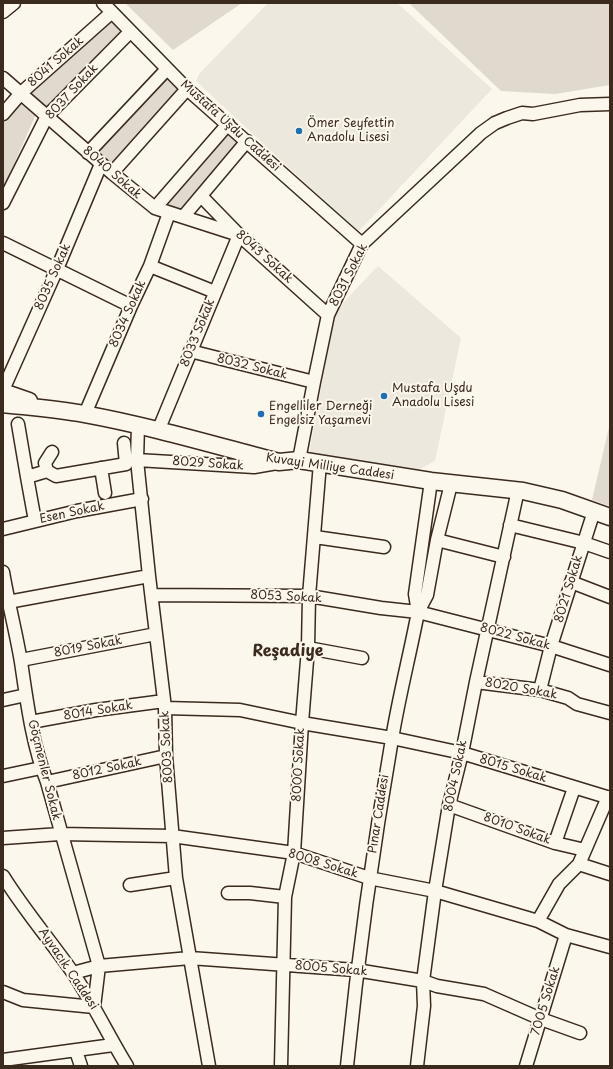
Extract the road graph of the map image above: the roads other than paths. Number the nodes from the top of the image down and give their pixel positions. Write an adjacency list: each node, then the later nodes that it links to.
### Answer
1 (14, 3): 3 (street)
2 (103, 3): 4 (street, Mustafa Uşdu Caddesi)
3 (3, 12)
4 (111, 13): 5 (street, Mustafa Uşdu Caddesi); 9 (street, 8041 Sokak)
5 (130, 32): 6 (street, Mustafa Uşdu Caddesi); 12 (street, 8037 Sokak)
6 (167, 69): 8 (street, Mustafa Uşdu Caddesi); 15 (street)
7 (3, 78): 9 (street, 8040 Sokak)
8 (187, 89): 13 (street, Mustafa Uşdu Caddesi); 17 (street)
9 (21, 93): 11 (street, 8041 Sokak); 12 (street, 8040 Sokak)
10 (610, 104): 25 (street, 8031 Sokak)
11 (3, 114)
12 (47, 116): 15 (street, 8040 Sokak); 19 (street, 8037 Sokak)
13 (228, 124): 14 (street, Mustafa Uşdu Caddesi); 20 (street)
14 (247, 142): 18 (street); 25 (street, Mustafa Uşdu Caddesi)
15 (88, 153): 16 (street, 8040 Sokak)
16 (101, 164): 17 (street, 8040 Sokak); 27 (street, 8035 Sokak)
17 (112, 173): 20 (street, 8040 Sokak)
18 (200, 196): 22 (street); 23 (street, 8043 Sokak)
19 (3, 202)
20 (155, 208): 21 (street, 8040 Sokak)
21 (169, 213): 22 (street, 8040 Sokak); 26 (street, 8034 Sokak)
22 (183, 217): 23 (street, 8040 Sokak)
23 (239, 235): 28 (street, 8033 Sokak); 30 (street, 8043 Sokak)
24 (3, 242): 27 (street)
25 (362, 244): 30 (street, 8031 Sokak)
26 (150, 266): 28 (street); 29 (street, 8034 Sokak)
27 (57, 269): 29 (street); 33 (street, 8035 Sokak)
28 (215, 292): 31 (street, 8033 Sokak)
29 (131, 306): 36 (street, 8034 Sokak)
30 (328, 315): 32 (street, 8031 Sokak)
31 (190, 351): 32 (street, 8032 Sokak); 39 (street, 8033 Sokak)
32 (314, 382): 43 (street, 8031 Sokak)
33 (3, 391): 35 (main road, Kuvayi Milliye Caddesi)
34 (3, 404): 35 (main road, Kuvayi Milliye Caddesi)
35 (51, 409): 36 (main road, Kuvayi Milliye Caddesi)
36 (85, 414): 38 (main road, Kuvayi Milliye Caddesi)
37 (18, 424): 48 (street)
38 (138, 426): 39 (main road, Kuvayi Milliye Caddesi); 42 (street, 8003 Sokak)
39 (158, 431): 44 (main road, Kuvayi Milliye Caddesi)
40 (124, 443): 46 (street)
41 (52, 452): 47 (street)
42 (137, 460): 44 (street, 8029 Sokak); 53 (street, 8003 Sokak)
43 (299, 460): 44 (main road, Kuvayi Milliye Caddesi); 45 (main road, Kuvayi Milliye Caddesi)
44 (279, 462)
45 (320, 463): 49 (main road, Kuvayi Milliye Caddesi); 59 (street, 8000 Sokak)
46 (101, 468): 47 (street); 52 (street)
47 (47, 472): 48 (street)
48 (27, 477): 56 (street)
49 (431, 481): 50 (main road, Kuvayi Milliye Caddesi); 72 (street, Pınar Caddesi)
50 (451, 484): 51 (main road, Kuvayi Milliye Caddesi); 60 (street, Pınar Caddesi)
51 (518, 490): 54 (main road, Kuvayi Milliye Caddesi); 57 (street, 8004 Sokak)
52 (105, 493)
53 (142, 499): 56 (street, Esen Sokak); 66 (street, 8003 Sokak)
54 (594, 511): 55 (main road, Kuvayi Milliye Caddesi); 61 (street, 8021 Sokak)
55 (610, 517)
56 (35, 521): 58 (street, Esen Sokak)
57 (510, 525): 61 (street); 64 (street, 8004 Sokak)
58 (3, 529)
59 (314, 538): 62 (street); 69 (street, 8000 Sokak)
60 (438, 540): 64 (street); 72 (street, Pınar Caddesi)
61 (584, 543): 63 (street); 67 (street, 8021 Sokak)
62 (384, 547)
63 (610, 552)
64 (504, 557): 73 (street, 8004 Sokak)
65 (3, 572): 71 (street, Göçmenler Sokak)
66 (149, 576): 68 (street, 8003 Sokak); 71 (street)
67 (571, 582): 70 (street); 75 (street, 8021 Sokak)
68 (152, 595): 69 (street, 8053 Sokak); 74 (street, 8003 Sokak)
69 (309, 596): 72 (street, 8053 Sokak); 76 (street, 8000 Sokak)
70 (610, 597)
71 (8, 602): 78 (street, Göçmenler Sokak)
72 (418, 612): 73 (street, 8022 Sokak); 88 (street, Pınar Caddesi)
73 (488, 630): 75 (street, 8022 Sokak); 80 (street, 8004 Sokak)
74 (156, 634): 78 (street, 8019 Sokak); 84 (street, 8003 Sokak)
75 (551, 646): 79 (street, 8022 Sokak); 81 (street, 8021 Sokak)
76 (308, 648): 77 (street); 87 (street, 8000 Sokak)
77 (362, 658)
78 (20, 660): 82 (street, Göçmenler Sokak)
79 (610, 665)
80 (476, 682): 81 (street, 8020 Sokak); 89 (street, 8004 Sokak)
81 (540, 690): 85 (street, 8020 Sokak)
82 (26, 695): 83 (street); 86 (street, Göçmenler Sokak)
83 (3, 700)
84 (164, 705): 86 (street, 8014 Sokak); 87 (street, 8014 Sokak); 90 (street, 8003 Sokak)
85 (610, 713)
86 (31, 722): 91 (street, Göçmenler Sokak)
87 (302, 723): 88 (street, 8014 Sokak); 102 (street, 8000 Sokak)
88 (392, 738): 89 (street, 8015 Sokak); 107 (street, Pınar Caddesi)
89 (462, 753): 94 (street, 8015 Sokak); 96 (street, 8004 Sokak)
90 (166, 756): 93 (street, 8012 Sokak); 98 (street, 8003 Sokak)
91 (41, 768): 92 (street); 93 (street, Göçmenler Sokak)
92 (3, 776)
93 (47, 782): 97 (street, Göçmenler Sokak)
94 (574, 788): 95 (street, 8015 Sokak); 100 (street)
95 (609, 797): 101 (street)
96 (450, 804): 100 (street, 8010 Sokak); 109 (street, 8004 Sokak)
97 (60, 834): 98 (street, 8008 Sokak); 99 (street, 8008 Sokak); 117 (street, Göçmenler Sokak)
98 (172, 836): 102 (street, 8008 Sokak); 106 (street, 8003 Sokak)
99 (3, 838)
100 (555, 843): 101 (street, 8010 Sokak)
101 (585, 850): 103 (street)
102 (294, 853): 107 (street, 8008 Sokak); 111 (street, 8000 Sokak)
103 (579, 864): 104 (street); 112 (street)
104 (610, 874)
105 (3, 876): 119 (street, Ayvacık Caddesi)
106 (176, 878): 108 (street); 115 (street, 8003 Sokak)
107 (369, 878): 109 (street, 8008 Sokak); 118 (street, Pınar Caddesi)
108 (130, 885)
109 (435, 891): 112 (street, 8008 Sokak); 120 (street, 8004 Sokak)
110 (228, 893): 111 (street)
111 (285, 897): 116 (street, 8000 Sokak)
112 (538, 921): 113 (street, 8008 Sokak)
113 (566, 935): 114 (street, 8008 Sokak); 123 (street, 7005 Sokak)
114 (610, 947)
115 (190, 958): 116 (street, 8005 Sokak); 117 (street, 8005 Sokak); 130 (street, 8003 Sokak)
116 (284, 965): 118 (street, 8005 Sokak); 131 (street, 8000 Sokak)
117 (99, 966): 119 (street, 8005 Sokak); 122 (street)
118 (356, 970): 120 (street, 8005 Sokak); 132 (street, Pınar Caddesi)
119 (73, 973): 122 (street, Ayvacık Caddesi)
120 (423, 981): 123 (street, 8005 Sokak); 133 (street, 8004 Sokak)
121 (3, 992): 122 (street)
122 (94, 1007): 125 (street, Ayvacık Caddesi)
123 (541, 1019): 124 (street, 8005 Sokak); 134 (street, 7005 Sokak)
124 (580, 1033)
125 (114, 1045): 126 (street); 129 (street, Ayvacık Caddesi)
126 (76, 1051): 127 (street); 128 (street)
127 (3, 1060)
128 (81, 1066)
129 (127, 1066)
130 (209, 1066)
131 (281, 1066)
132 (347, 1066)
133 (417, 1066)
134 (526, 1066)

